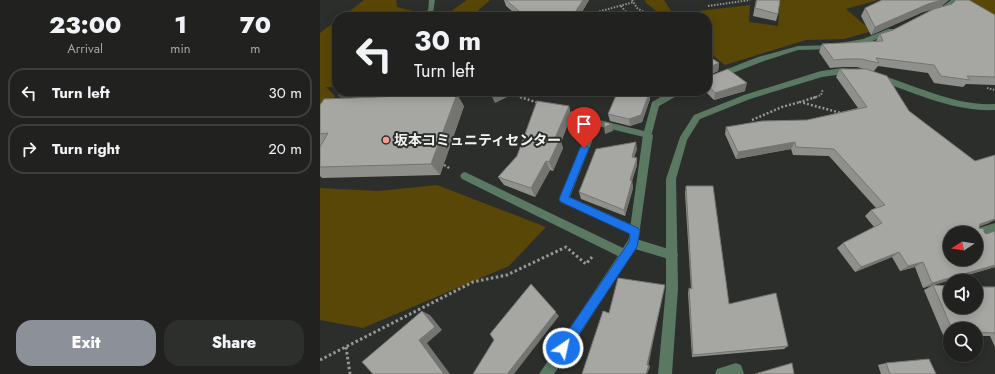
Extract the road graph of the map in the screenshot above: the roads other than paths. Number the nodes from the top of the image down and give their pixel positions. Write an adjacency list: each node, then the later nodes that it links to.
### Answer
1 (432, 0): 3 (street)
2 (955, 0): 4 (street)
3 (431, 12)
4 (932, 12)
5 (897, 28): 6 (street)
6 (712, 78)
7 (667, 96): 9 (street)
8 (995, 107): 15 (street)
9 (648, 135): 13 (street); 13 (street)
10 (465, 176): 14 (street)
11 (995, 228): 12 (street)
12 (983, 231)
13 (634, 237): 14 (street); 15 (street)
14 (626, 255): 16 (street)
15 (672, 255): 17 (street)
16 (546, 374)
17 (665, 374)
18 (722, 374): 19 (street)
19 (737, 374)

